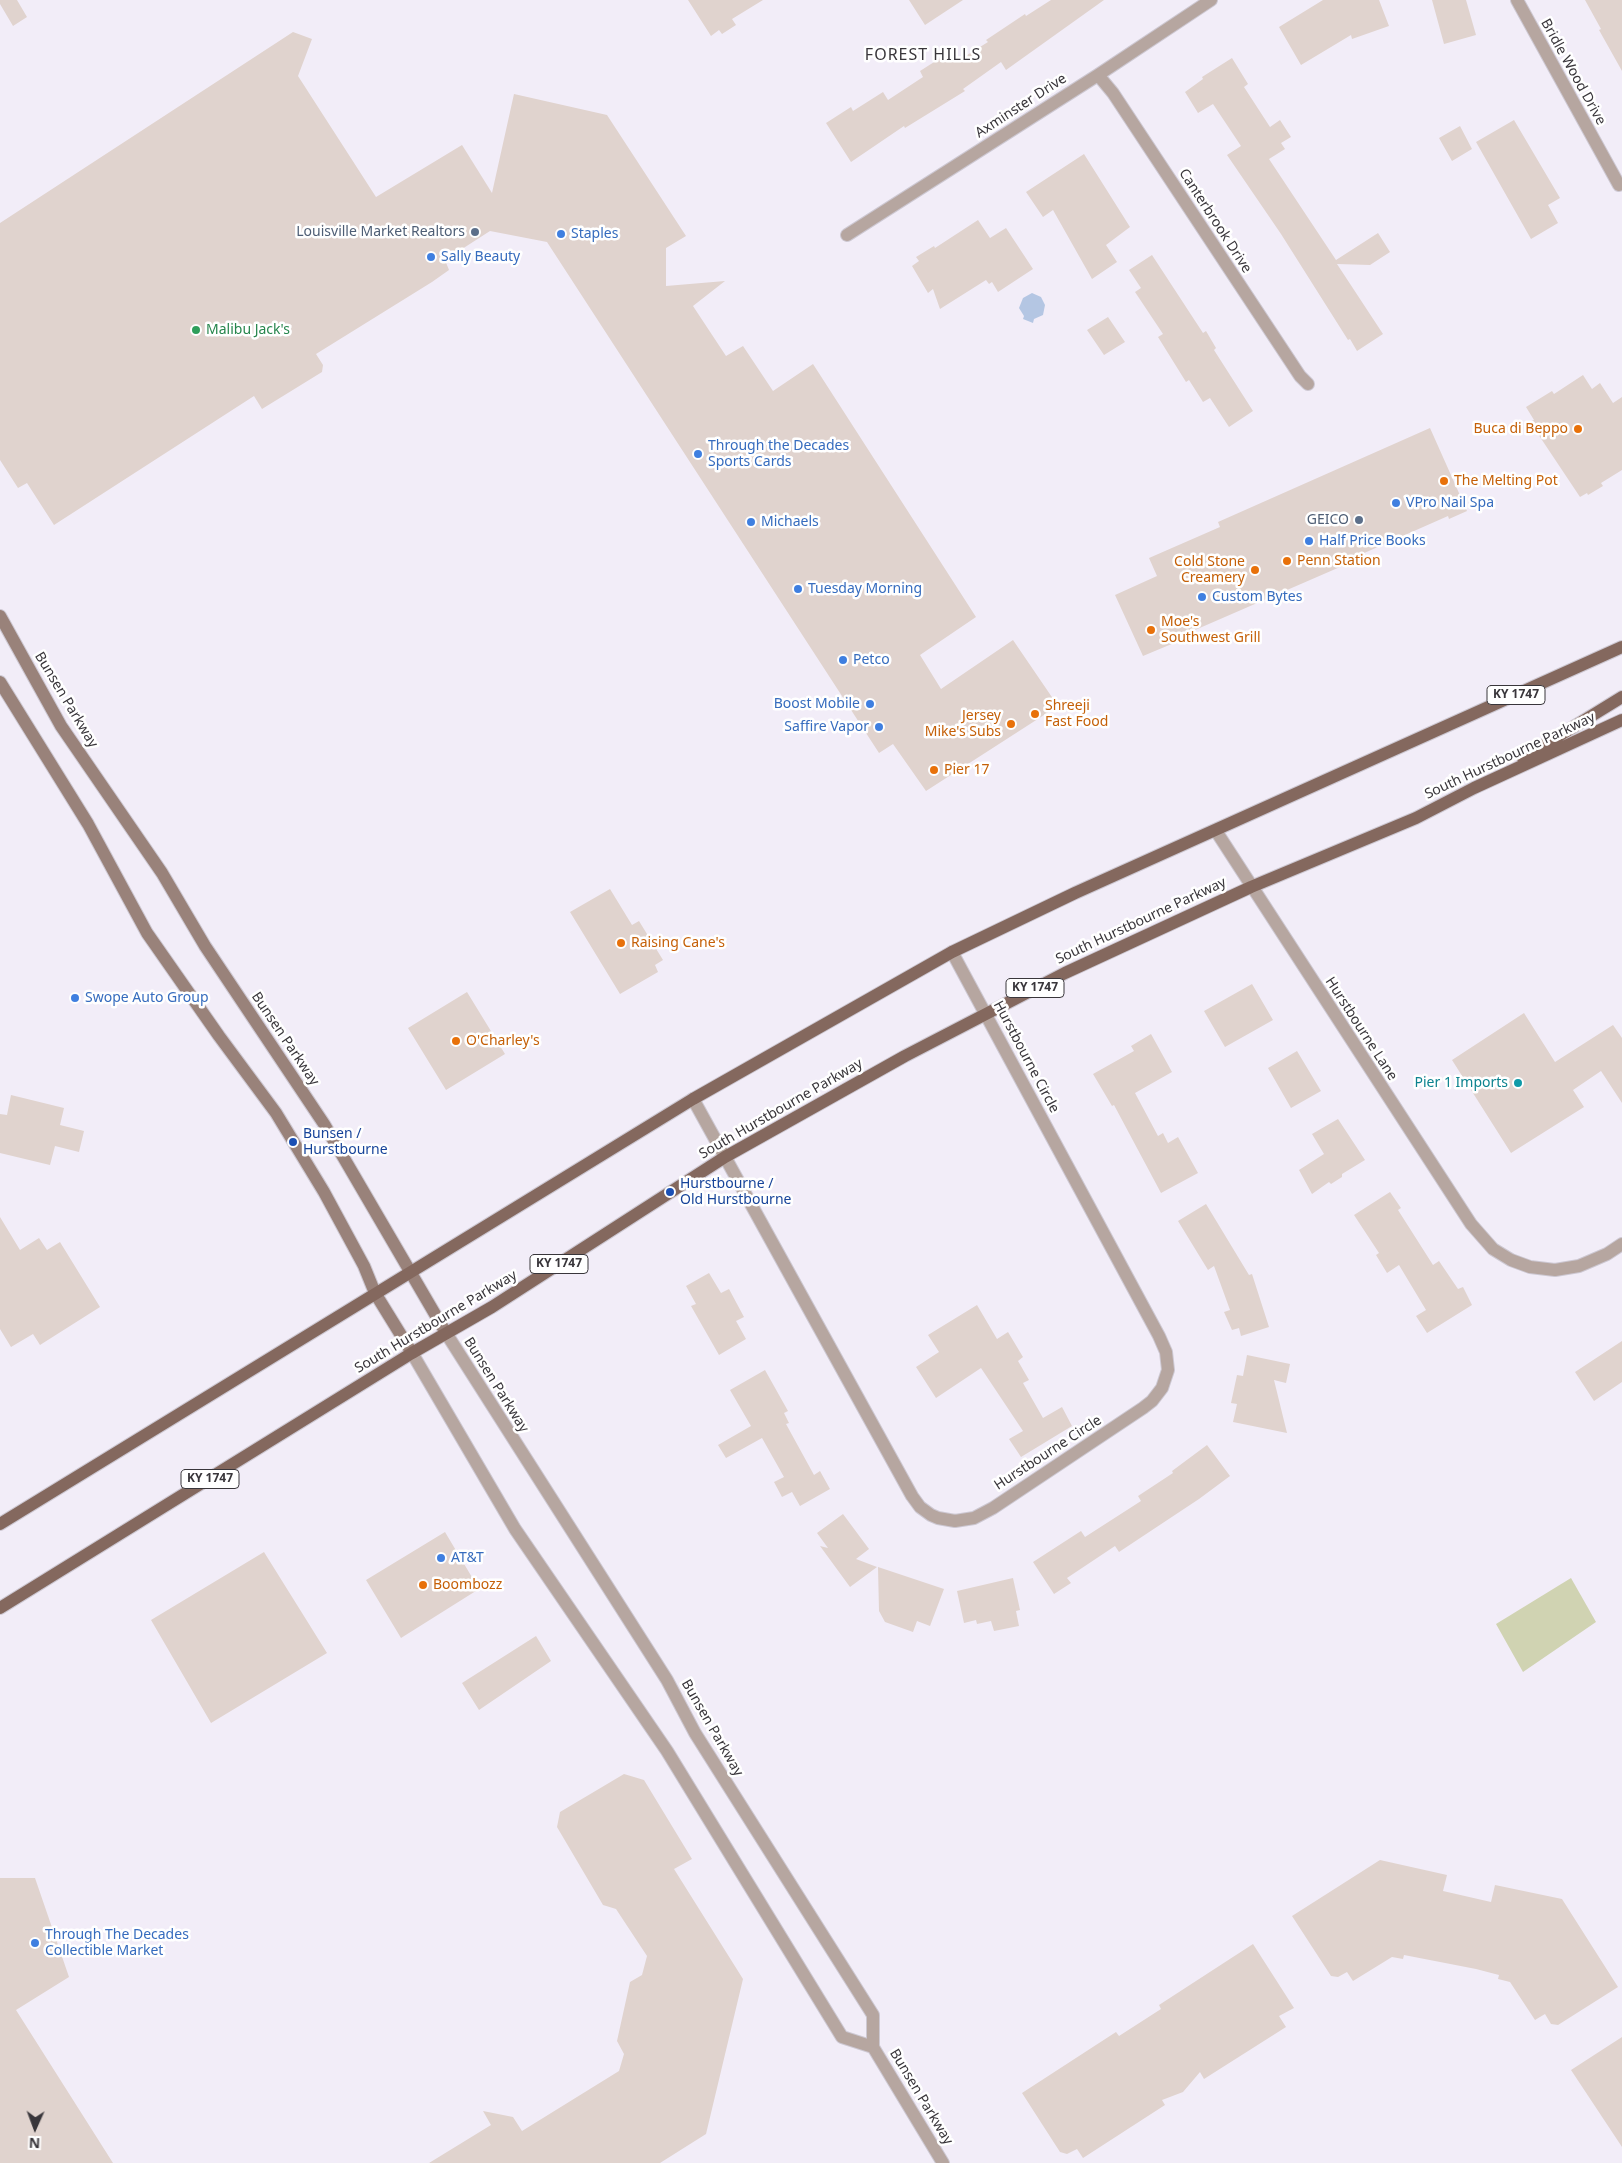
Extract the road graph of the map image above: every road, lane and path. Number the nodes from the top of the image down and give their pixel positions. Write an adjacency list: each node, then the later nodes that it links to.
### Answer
1 (1211, 0): 3 (street, Axminster Drive)
2 (1517, 0): 4 (street, Bridle Wood Drive)
3 (1098, 75): 5 (street, Axminster Drive); 6 (street, Canterbrook Drive)
4 (1619, 185)
5 (848, 235)
6 (1308, 384)
7 (0, 616): 20 (street, Bunsen Parkway)
8 (1622, 647): 13 (main road, KY 1747)
9 (0, 682): 21 (street, Bunsen Parkway)
10 (1622, 697): 12 (main road)
11 (1622, 720): 12 (main road, South Hurstbourne Parkway / KY 1747)
12 (1474, 788): 14 (main road, South Hurstbourne Parkway / KY 1747)
13 (1216, 831): 14 (street, Hurstbourne Lane); 15 (main road, KY 1747)
14 (1250, 887): 16 (main road, South Hurstbourne Parkway / KY 1747); 19 (street, Hurstbourne Lane)
15 (952, 952): 16 (street, Hurstbourne Circle); 17 (main road, KY 1747)
16 (985, 1013): 18 (main road, South Hurstbourne Parkway / KY 1747); 18 (street, Hurstbourne Circle)
17 (694, 1099): 18 (street, Hurstbourne Circle); 20 (main road, KY 1747)
18 (725, 1157): 22 (main road, South Hurstbourne Parkway / KY 1747)
19 (1622, 1244)
20 (412, 1272): 21 (main road, KY 1747); 22 (street, Bunsen Parkway)
21 (375, 1294): 23 (street, Bunsen Parkway); 24 (main road, KY 1747)
22 (446, 1333): 23 (main road, South Hurstbourne Parkway / KY 1747); 26 (street, Bunsen Parkway)
23 (412, 1353): 25 (main road, South Hurstbourne Parkway / KY 1747); 26 (street, Bunsen Parkway)
24 (0, 1524)
25 (0, 1608)
26 (872, 2047): 27 (street, Bunsen Parkway)
27 (943, 2163)

